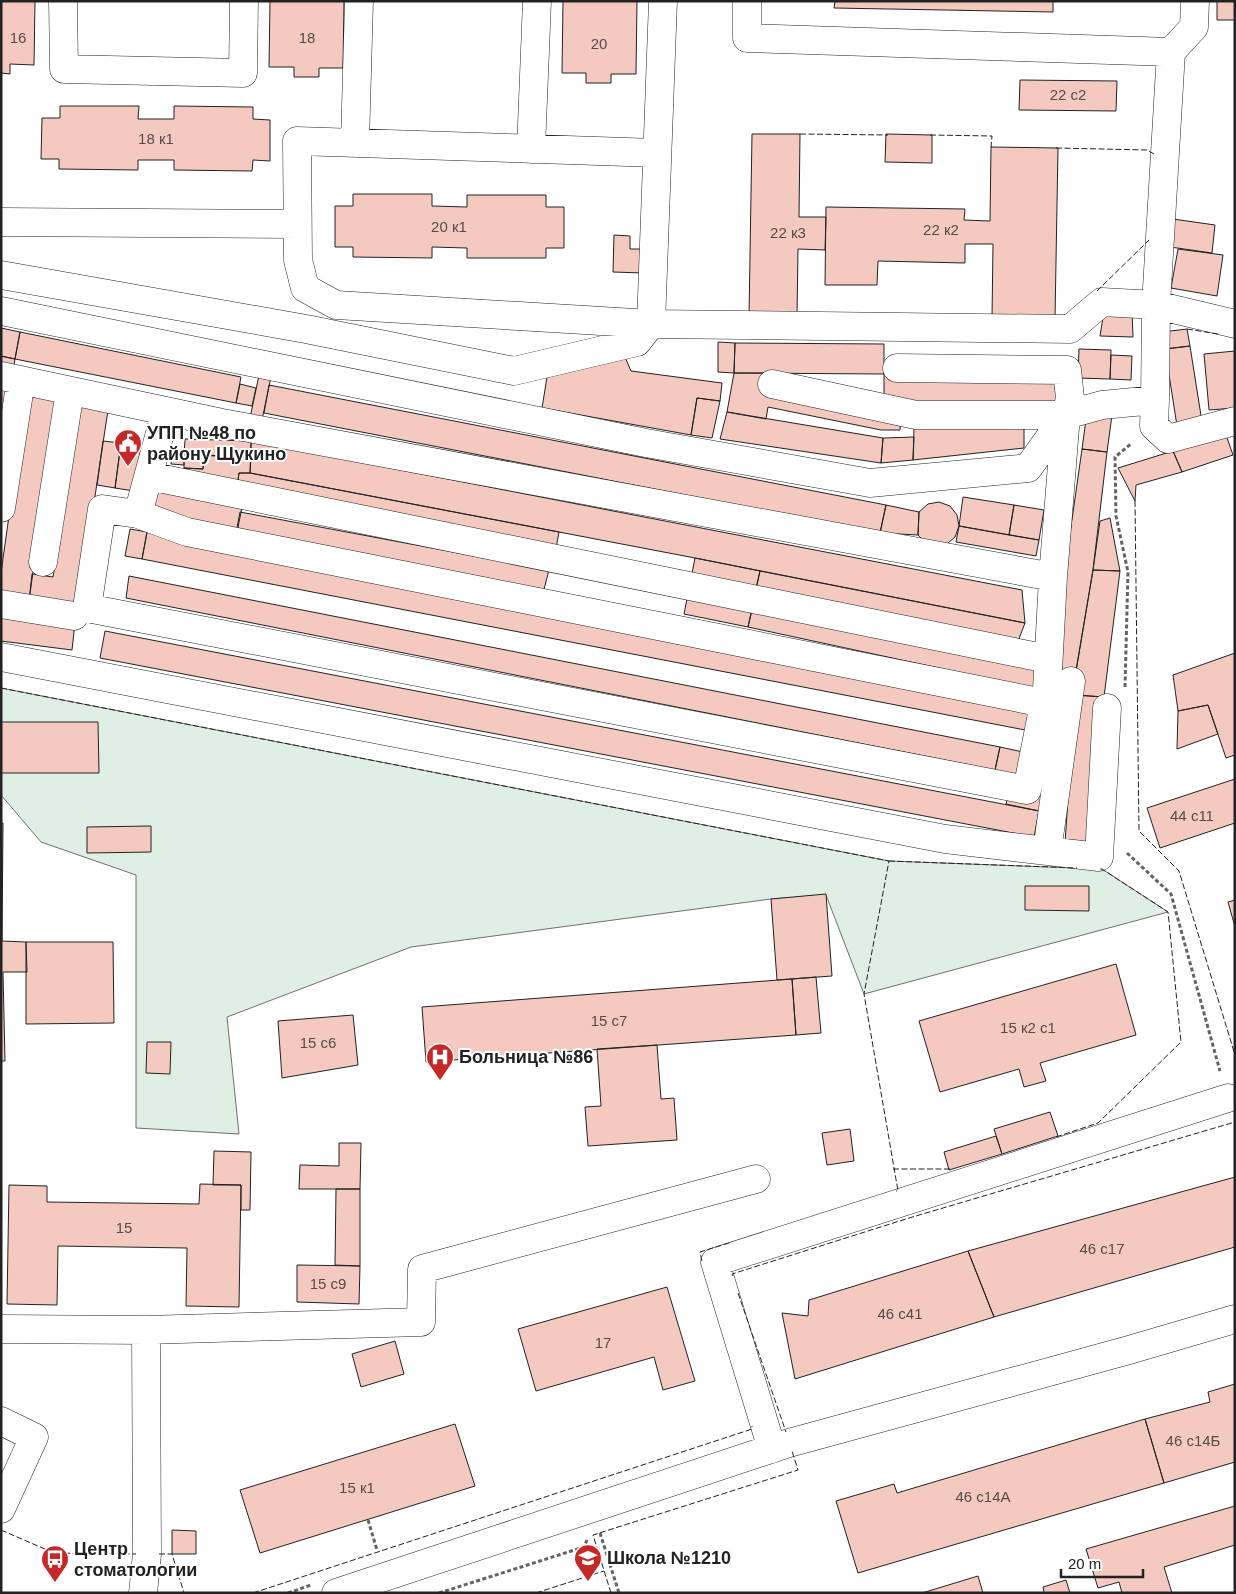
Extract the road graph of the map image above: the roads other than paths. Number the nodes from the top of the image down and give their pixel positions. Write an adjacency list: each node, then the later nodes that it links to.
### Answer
1 (63, 1): 2 (lane)
2 (244, 1)
3 (359, 1): 9 (lane)
4 (537, 1): 10 (lane)
5 (663, 1): 11 (lane)
6 (747, 1): 8 (lane)
7 (1195, 1): 8 (lane)
8 (1171, 52): 15 (lane)
9 (355, 143): 10 (lane); 13 (lane)
10 (531, 149): 11 (lane)
11 (657, 153): 17 (lane)
12 (1, 222): 13 (lane)
13 (297, 224): 17 (lane)
14 (1, 275): 17 (lane)
15 (1156, 305): 17 (lane); 18 (lane); 24 (lane)
16 (1, 311): 25 (lane)
17 (651, 324)
18 (1235, 324)
19 (897, 368): 25 (lane)
20 (11, 378): 22 (lane); 28 (lane)
21 (772, 384): 25 (lane)
22 (70, 391): 23 (lane); 30 (lane)
23 (166, 411): 27 (lane); 31 (lane)
24 (1154, 413): 25 (lane); 26 (lane)
25 (1066, 415): 31 (lane)
26 (1235, 421)
27 (148, 476): 29 (lane); 35 (lane)
28 (1, 508)
29 (138, 514): 38 (lane); 38 (lane)
30 (43, 562)
31 (1053, 577): 35 (lane)
32 (1, 604): 33 (lane)
33 (74, 616)
34 (1, 658): 39 (lane)
35 (1048, 659): 38 (lane)
36 (1071, 681): 39 (lane)
37 (1116, 699): 39 (lane)
38 (1044, 703)
39 (1047, 851)
40 (1228, 1098): 46 (lane)
41 (756, 1179): 44 (lane)
42 (1235, 1319): 46 (lane)
43 (1, 1329): 44 (lane)
44 (146, 1330): 48 (lane)
45 (1, 1421): 47 (lane)
46 (772, 1449): 49 (lane)
47 (1, 1509)
48 (143, 1593)
49 (336, 1593)

